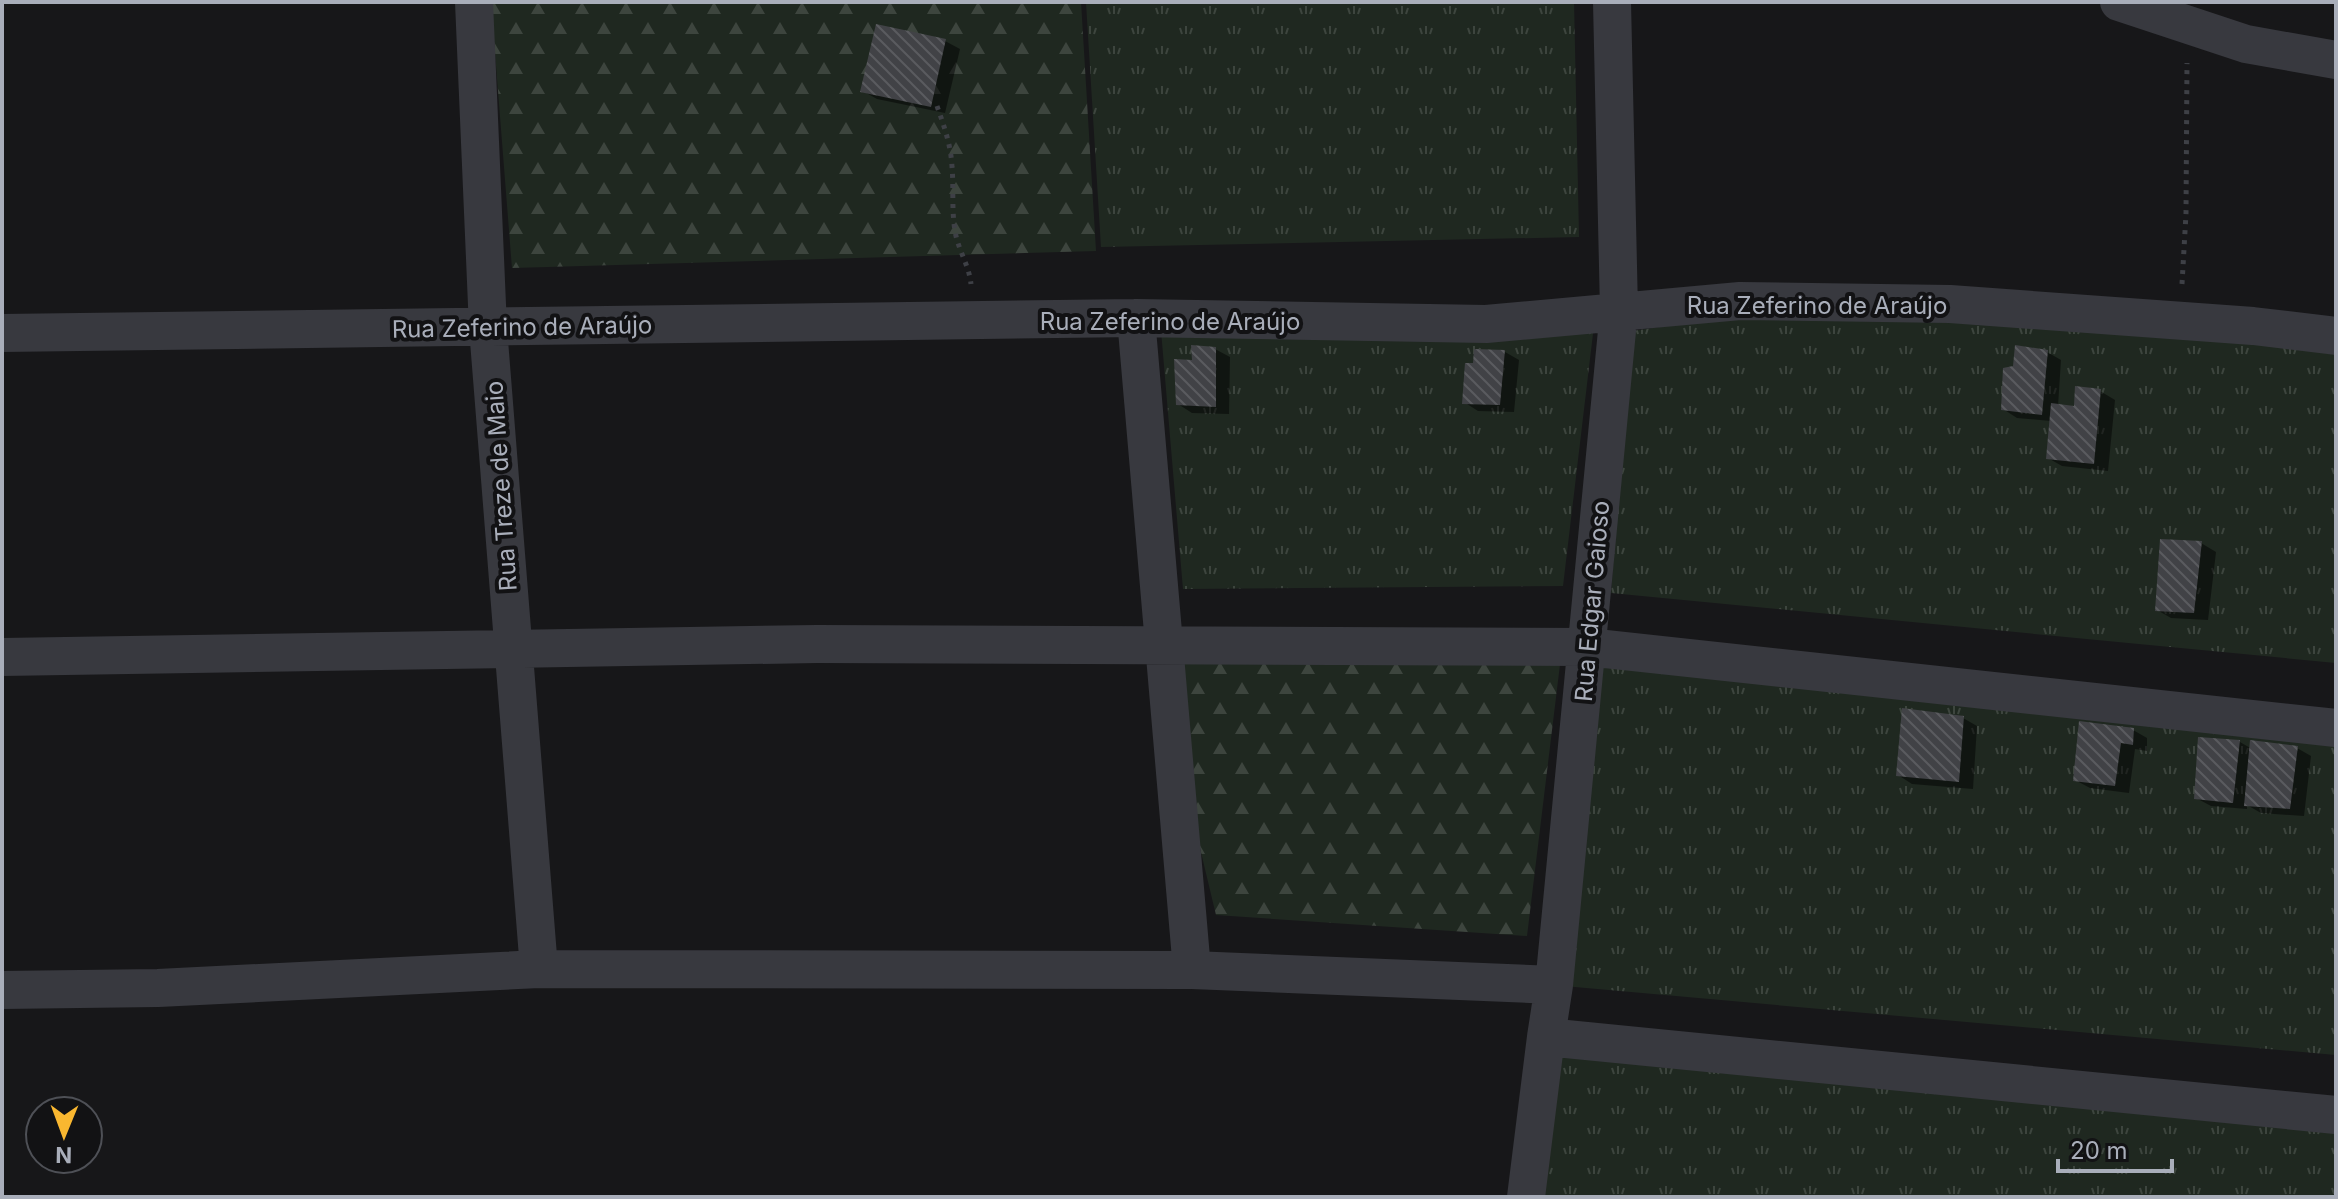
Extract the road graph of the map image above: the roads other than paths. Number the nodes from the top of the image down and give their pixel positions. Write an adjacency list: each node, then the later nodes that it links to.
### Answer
1 (474, 2): 7 (street, Rua Treze de Maio)
2 (1612, 2): 5 (street, Rua Edgar Gaioso)
3 (2119, 2): 4 (street)
4 (2336, 60)
5 (1619, 310): 6 (street, Rua Zeferino de Araújo); 9 (street, Rua Zeferino de Araújo); 11 (street, Rua Edgar Gaioso)
6 (1136, 318): 7 (street, Rua Zeferino de Araújo); 10 (street)
7 (488, 328): 8 (street, Rua Zeferino de Araújo); 12 (street, Rua Treze de Maio)
8 (2, 333)
9 (2336, 336)
10 (1164, 647): 11 (street); 12 (street); 16 (street)
11 (1587, 647): 14 (street); 17 (street, Rua Edgar Gaioso)
12 (513, 649): 13 (street); 15 (street, Rua Treze de Maio)
13 (2, 657)
14 (2336, 728)
15 (539, 969): 16 (street); 18 (street)
16 (1192, 970): 17 (street)
17 (1554, 985): 19 (street, Rua Edgar Gaioso)
18 (2, 990)
19 (1546, 1037): 20 (street); 21 (street, Rua Edgar Gaioso)
20 (2336, 1115)
21 (1526, 1197)

